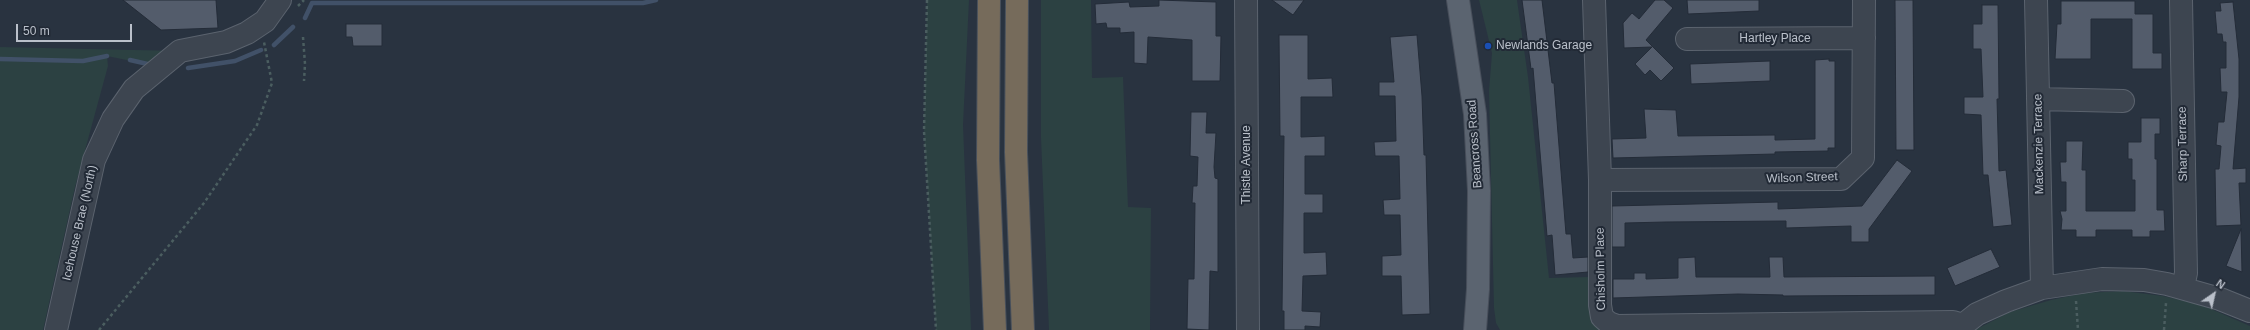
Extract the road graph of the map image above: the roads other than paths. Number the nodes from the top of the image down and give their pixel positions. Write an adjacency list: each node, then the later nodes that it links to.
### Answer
1 (989, 0): 21 (highway)
2 (1017, 0): 22 (highway)
3 (1246, 0): 23 (street, Thistle Avenue)
4 (1458, 0): 17 (main road, Beancross Road)
5 (1594, 0): 14 (street, Chisholm Place)
6 (1864, 0): 10 (street, Wilson Street)
7 (2036, 0): 12 (street, Mackenzie Terrace)
8 (2181, 0): 15 (street, Sharp Terrace)
9 (287, 5): 20 (street, Icehouse Brae (North))
10 (1864, 38): 11 (street, Hartley Place); 14 (street, Wilson Street)
11 (1687, 39)
12 (2038, 99): 13 (street); 16 (street, Mackenzie Terrace)
13 (2124, 101)
14 (1600, 180): 19 (street, Chisholm Place)
15 (2175, 285): 16 (street, Chisholm Place); 18 (street, Chisholm Place)
16 (2042, 288): 19 (street, Chisholm Place)
17 (1478, 290): 24 (main road, Beancross Road); 25 (main road, Beancross Road)
18 (2250, 311)
19 (1962, 327)
20 (56, 330)
21 (995, 330)
22 (1023, 330)
23 (1248, 330)
24 (1475, 330)
25 (1485, 330)

